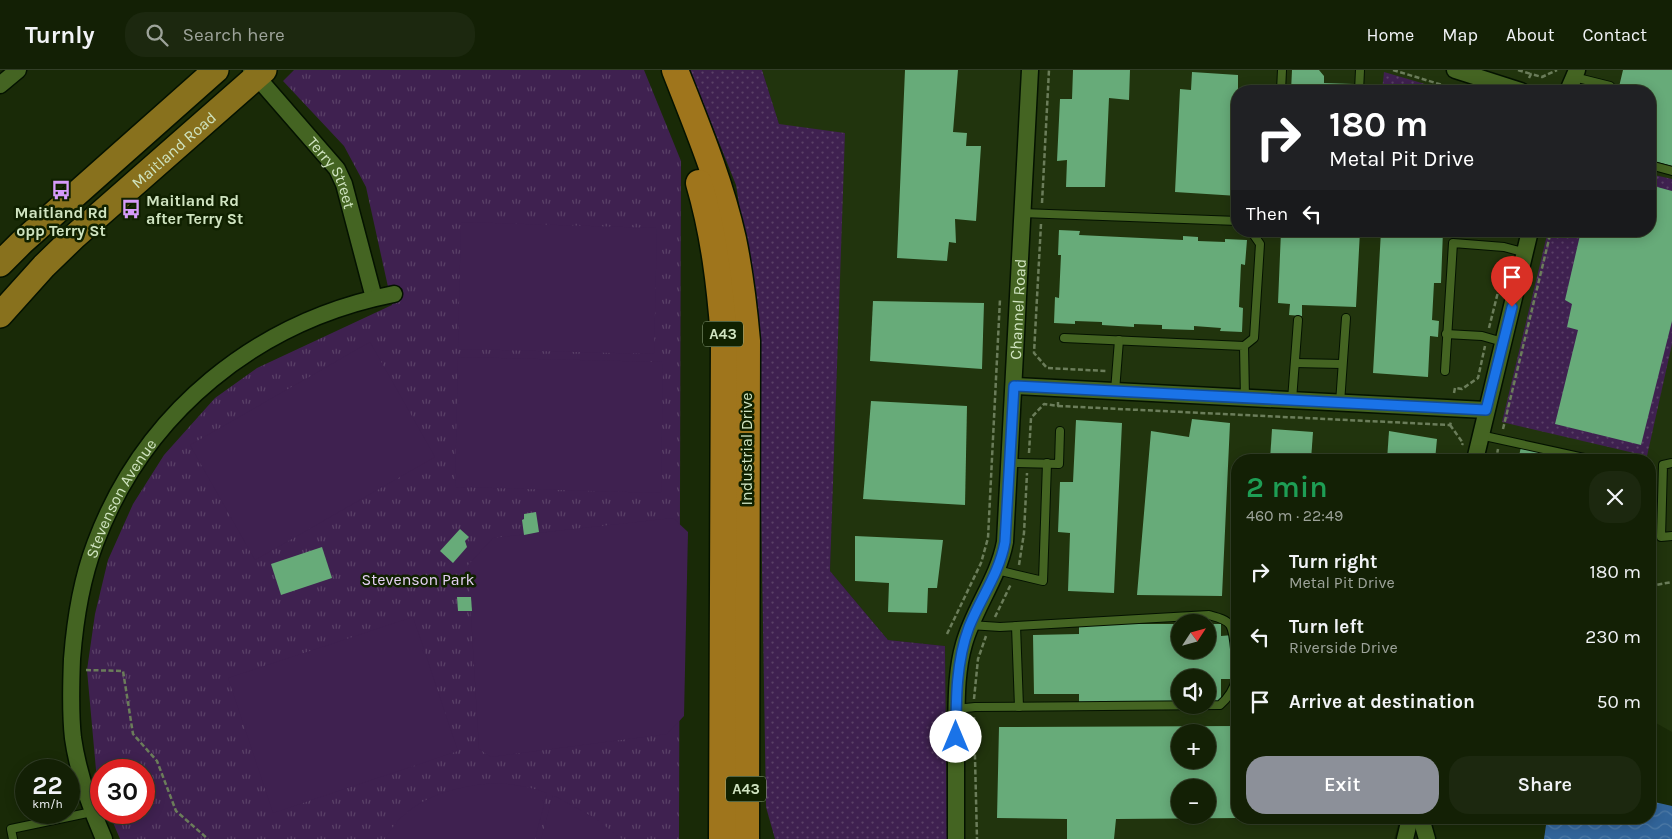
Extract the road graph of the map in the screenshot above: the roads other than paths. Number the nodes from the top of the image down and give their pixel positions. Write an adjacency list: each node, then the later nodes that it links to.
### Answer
1 (18, 70): 11 (street)
2 (216, 70): 23 (main road, Maitland Road)
3 (657, 70): 66 (highway, Industrial Drive / A43)
4 (675, 70): 58 (highway, Industrial Drive / A43)
5 (1030, 70): 18 (street, Channel Road)
6 (1282, 70): 12 (lane)
7 (1360, 70): 13 (lane)
8 (1455, 70): 14 (street)
9 (257, 72): 25 (street, Terry Street); 26 (main road, Maitland Road)
10 (1573, 79): 15 (lane)
11 (0, 85)
12 (1281, 85)
13 (1359, 85)
14 (1525, 85)
15 (1605, 85)
16 (1656, 167): 17 (lane)
17 (1672, 171)
18 (1021, 213): 19 (lane); 37 (street, Channel Road)
19 (1231, 221)
20 (1255, 237): 33 (lane)
21 (1529, 237): 22 (street)
22 (1526, 253): 29 (lane); 32 (street)
23 (0, 264)
24 (394, 294): 25 (street, Stevenson Avenue)
25 (374, 298): 59 (street, Stevenson Avenue)
26 (0, 315)
27 (1346, 318): 35 (lane)
28 (1298, 320): 34 (lane)
29 (1446, 334): 32 (lane); 36 (lane)
30 (1064, 338): 31 (lane)
31 (1119, 340): 33 (lane); 38 (lane)
32 (1503, 342): 42 (street)
33 (1244, 346): 39 (lane)
34 (1295, 363): 35 (lane); 40 (lane)
35 (1342, 364): 41 (lane)
36 (1445, 371)
37 (1014, 386): 38 (street); 47 (street, Channel Road)
38 (1115, 391): 39 (street)
39 (1245, 398): 40 (street)
40 (1292, 400): 41 (street)
41 (1340, 403): 42 (street)
42 (1486, 410): 44 (street)
43 (1060, 431): 48 (lane)
44 (1480, 435): 45 (street); 46 (lane)
45 (1476, 454)
46 (1568, 454)
47 (1010, 463): 48 (lane); 51 (street, Channel Road)
48 (1047, 463): 51 (lane)
49 (1672, 463): 50 (lane)
50 (1672, 536)
51 (997, 570): 52 (street, Channel Road)
52 (970, 625): 53 (lane); 57 (street, Channel Road)
53 (1016, 626): 54 (lane); 56 (lane)
54 (1231, 628)
55 (1231, 690): 56 (lane)
56 (1019, 707): 57 (lane)
57 (956, 709): 69 (street, Channel Road)
58 (745, 739): 67 (highway, Industrial Drive / A43); 68 (highway)
59 (90, 805)
60 (90, 812): 64 (lane)
61 (97, 824): 65 (street, Stevenson Avenue)
62 (1409, 824): 70 (street)
63 (1423, 824): 71 (street)
64 (13, 839)
65 (104, 839)
66 (722, 839)
67 (746, 839)
68 (759, 839)
69 (956, 839)
70 (1405, 839)
71 (1427, 839)

